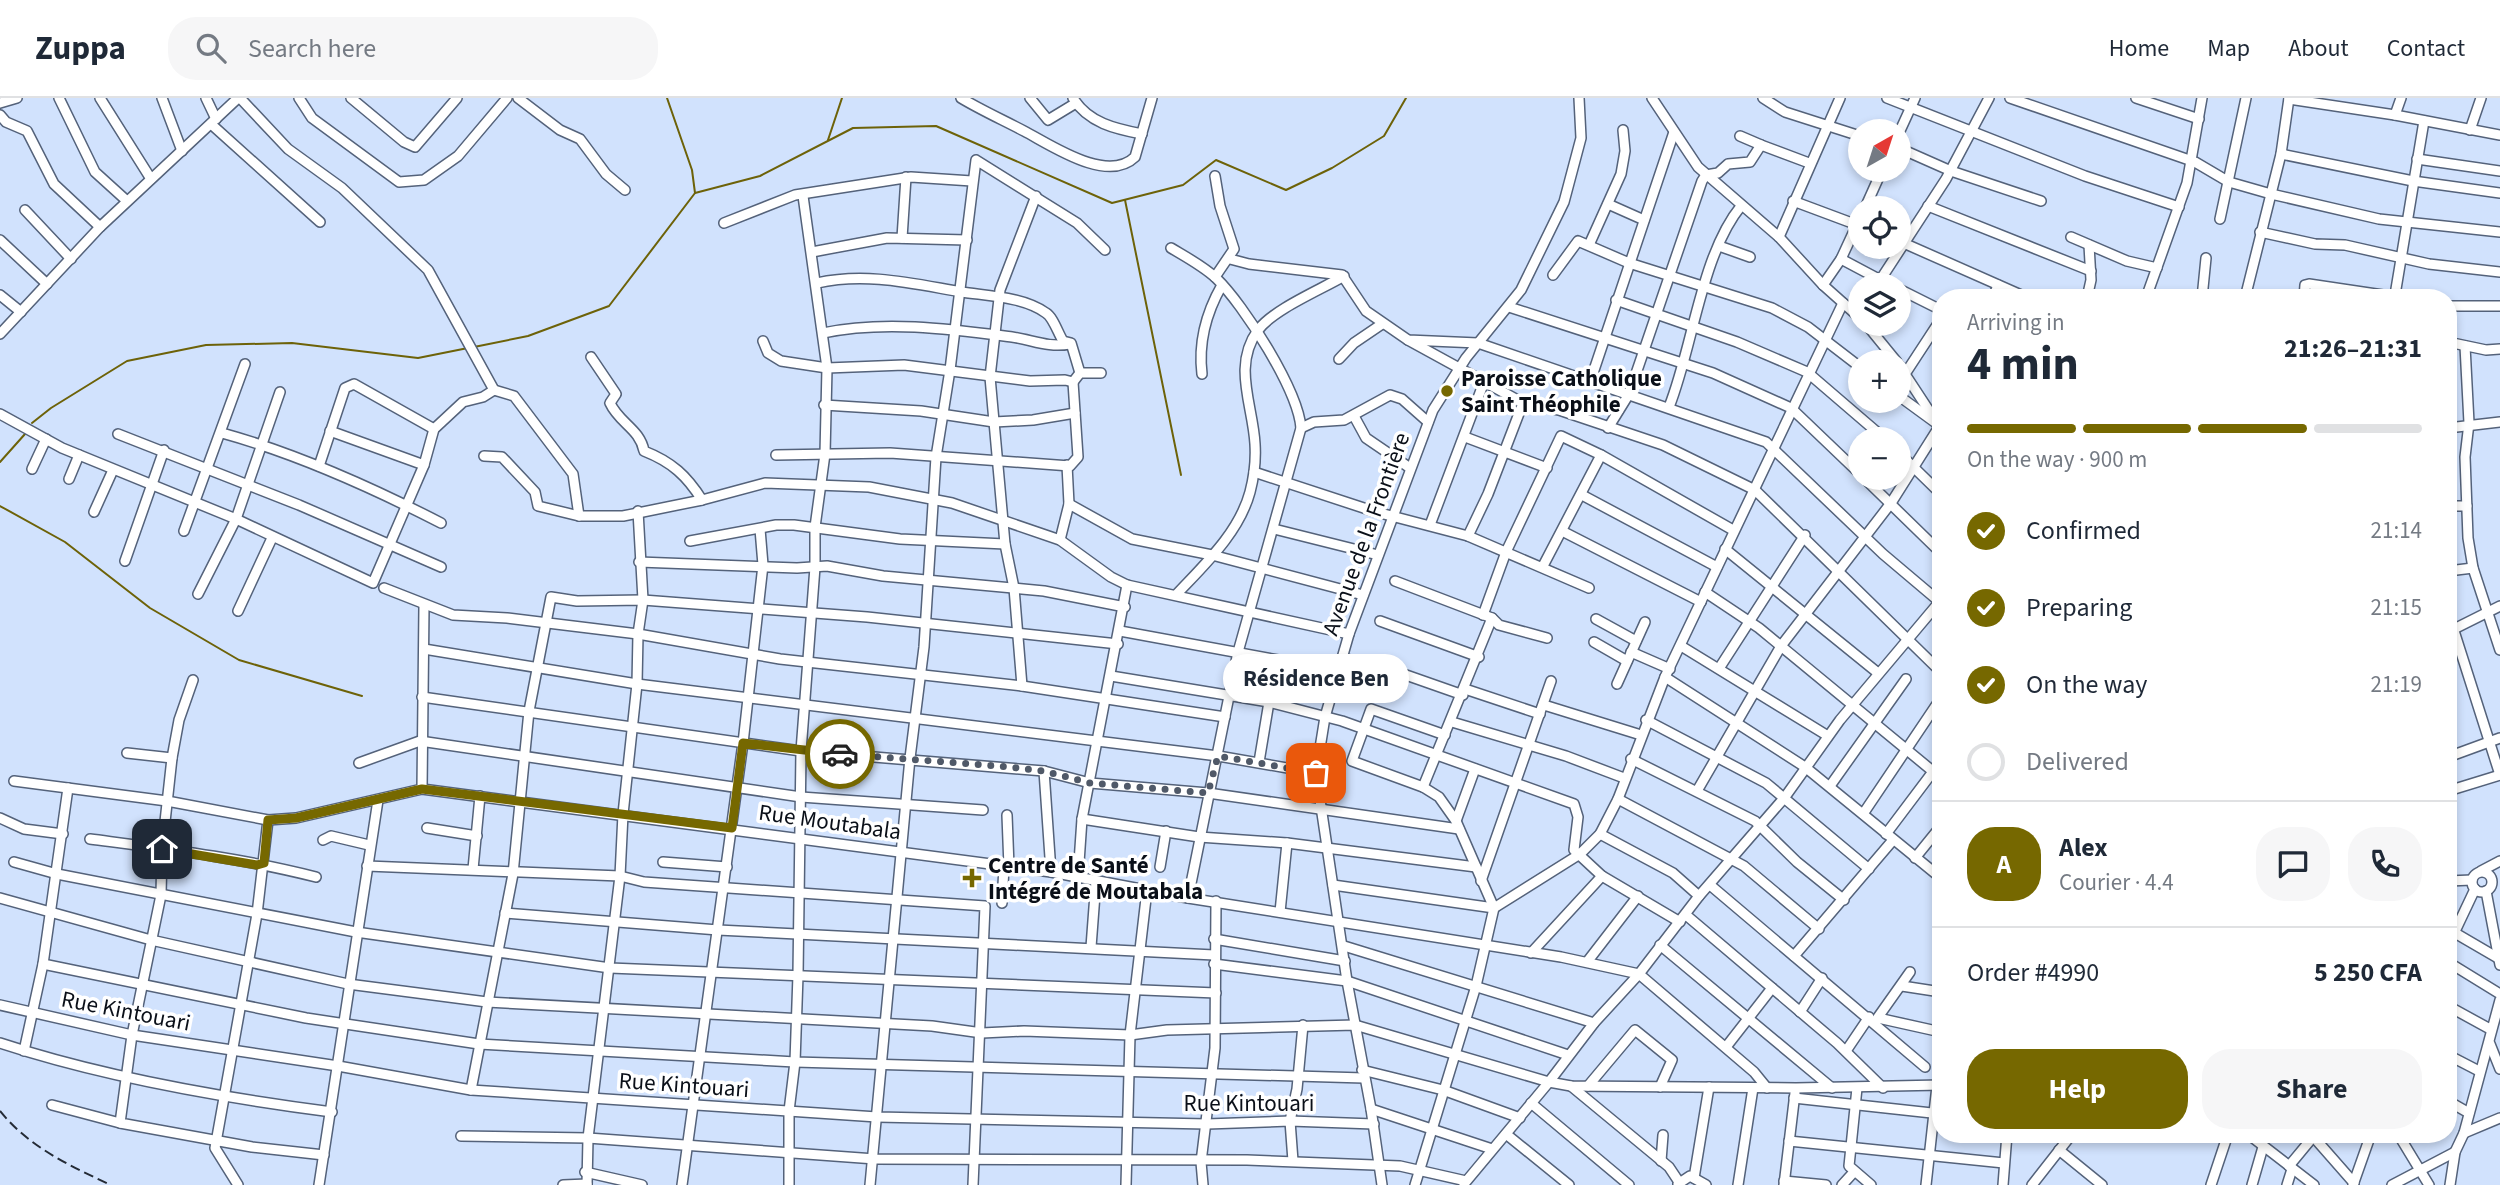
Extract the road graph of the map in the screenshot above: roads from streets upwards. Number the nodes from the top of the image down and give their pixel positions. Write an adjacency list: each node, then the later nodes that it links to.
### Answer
1 (17, 98): 31 (street)
2 (59, 98): 68 (street)
3 (100, 98): 59 (street)
4 (162, 98): 48 (street)
5 (206, 98): 37 (street)
6 (239, 98): 37 (street); 180 (street)
7 (299, 98): 10 (street)
8 (351, 98): 9 (street)
9 (457, 98)
10 (507, 98)
11 (518, 98): 63 (street)
12 (1030, 98): 28 (street)
13 (1652, 98): 41 (street)
14 (1763, 98): 38 (street)
15 (1840, 98): 38 (street)
16 (1887, 98): 30 (street)
17 (1989, 98): 42 (street)
18 (2010, 98): 52 (street)
19 (2136, 98): 35 (street)
20 (2202, 98): 35 (street)
21 (2246, 98): 62 (street)
22 (2401, 98): 33 (street)
23 (2481, 98): 40 (street)
24 (964, 99): 44 (street)
25 (1150, 99): 44 (street)
26 (1579, 99): 138 (street, Avenue de la Frontière)
27 (2289, 99): 29 (street); 50 (street)
28 (1074, 101): 44 (street)
29 (2326, 101): 33 (street)
30 (1913, 102): 34 (street); 42 (street)
31 (0, 103)
32 (0, 115): 82 (street)
33 (2395, 115): 36 (street)
34 (1905, 119)
35 (2199, 119): 52 (street)
36 (2424, 121): 40 (street); 51 (street)
37 (214, 122): 48 (street); 79 (street)
38 (1827, 127): 43 (street); 53 (street)
39 (1623, 130): 71 (street)
40 (2470, 130): 45 (street)
41 (1674, 132): 56 (street); 78 (street)
42 (1971, 132): 54 (street); 74 (street)
43 (1848, 133)
44 (1142, 134)
45 (2500, 135)
46 (1740, 136): 47 (street)
47 (1761, 145): 53 (street); 56 (street)
48 (182, 151): 59 (street)
49 (1911, 153): 54 (street)
50 (2281, 154): 61 (street); 65 (street)
51 (2417, 159): 55 (street); 61 (street)
52 (2192, 161): 62 (street); 74 (street)
53 (1809, 163): 69 (street)
54 (1951, 171): 70 (street); 73 (street)
55 (2500, 171)
56 (1706, 175): 72 (street); 111 (street)
57 (1215, 176): 103 (street)
58 (906, 177): 60 (street); 66 (street); 88 (street)
59 (151, 179): 68 (street)
60 (972, 181): 67 (street); 90 (street)
61 (2413, 181): 64 (street); 80 (street)
62 (2229, 182): 65 (street); 77 (street)
63 (625, 190)
64 (2500, 193)
65 (2271, 194): 80 (street); 84 (street)
66 (803, 196): 81 (street); 98 (street)
67 (1036, 196): 97 (street); 132 (street)
68 (127, 201): 82 (street)
69 (1793, 201): 76 (street); 86 (street)
70 (2041, 201)
71 (1608, 204): 78 (street); 91 (street)
72 (1741, 206): 86 (street); 93 (street)
73 (1928, 206): 83 (street); 107 (street)
74 (2179, 207): 106 (street)
75 (25, 210): 102 (street)
76 (1848, 219)
77 (2220, 219)
78 (1644, 220): 105 (street)
79 (320, 222)
80 (2406, 222): 85 (street); 101 (street)
81 (723, 223)
82 (100, 227): 102 (street)
83 (1911, 229)
84 (2260, 232): 101 (street); 125 (street)
85 (2500, 232)
86 (1779, 237): 117 (street)
87 (2071, 237): 92 (street)
88 (902, 238): 90 (street); 98 (street)
89 (0, 240): 114 (street)
90 (967, 240): 129 (street)
91 (1589, 245): 105 (street); 110 (street)
92 (2089, 245): 106 (street); 107 (street)
93 (1719, 246): 99 (street); 119 (street)
94 (1848, 246): 104 (street)
95 (1911, 246): 118 (street)
96 (1171, 248): 113 (street)
97 (1105, 250)
98 (812, 252): 115 (street)
99 (1750, 257)
100 (2206, 258): 124 (street)
101 (2400, 258): 108 (street); 128 (street)
102 (71, 259): 114 (street)
103 (1230, 259): 112 (street); 113 (street)
104 (1842, 259): 109 (street); 117 (street)
105 (1629, 263): 111 (street); 133 (street)
106 (2157, 268): 123 (street)
107 (2091, 271): 122 (street)
108 (2500, 272)
109 (1864, 273)
110 (1553, 275)
111 (1670, 275): 119 (street); 141 (street)
112 (1344, 276): 142 (street); 145 (street)
113 (1214, 277): 116 (street)
114 (47, 284): 140 (street)
115 (817, 284): 129 (street); 146 (street)
116 (1222, 285): 145 (street); 174 (street)
117 (1823, 285): 134 (street)
118 (1998, 285): 120 (street); 121 (street)
119 (1706, 286): 143 (street); 152 (street)
120 (1996, 289)
121 (2007, 289)
122 (2088, 289)
123 (2149, 289)
124 (2203, 289)
125 (2247, 289)
126 (2305, 289): 127 (street)
127 (2346, 289)
128 (2399, 289)
129 (958, 291): 132 (street); 144 (street)
130 (0, 295): 140 (street)
131 (1911, 295): 135 (street)
132 (999, 297): 150 (street); 155 (street)
133 (1616, 300): 141 (street); 151 (street)
134 (1843, 303): 139 (street); 152 (street)
135 (1932, 306)
136 (2457, 306): 137 (street)
137 (2500, 306)
138 (1509, 307): 151 (street); 156 (street, Avenue de la Frontière)
139 (1848, 307)
140 (20, 312): 148 (street)
141 (1658, 314): 143 (street); 161 (street)
142 (1382, 324): 153 (street); 164 (street)
143 (1693, 326): 165 (street); 171 (street)
144 (953, 330): 146 (street); 150 (street); 170 (street)
145 (1257, 331): 200 (street); 231 (street)
146 (823, 333): 168 (street)
147 (1932, 333): 167 (street)
148 (0, 334)
149 (1876, 336): 160 (street)
150 (993, 337): 155 (street); 175 (street)
151 (1603, 337): 161 (street); 177 (street)
152 (1825, 338): 163 (street); 171 (street)
153 (1408, 340): 156 (street); 169 (street)
154 (764, 341): 168 (street)
155 (1071, 343): 172 (street)
156 (1478, 343): 169 (street, Avenue de la Frontière); 177 (street)
157 (2457, 344): 158 (street)
158 (2465, 346): 159 (street); 197 (street)
159 (2500, 349)
160 (1887, 350)
161 (1644, 352): 165 (street); 182 (street)
162 (591, 357): 242 (street)
163 (1848, 357)
164 (1339, 359)
165 (1685, 363): 186 (street); 187 (street)
166 (245, 364): 205 (street)
167 (1911, 365)
168 (827, 368): 170 (street); 184 (street)
169 (1459, 369): 176 (street); 195 (street, Avenue de la Frontière)
170 (950, 370): 175 (street); 188 (street)
171 (1807, 372): 187 (street); 199 (street)
172 (1080, 373): 173 (street); 178 (street)
173 (1101, 373)
174 (1202, 374)
175 (990, 377): 178 (street); 194 (street)
176 (1484, 382): 183 (street); 207 (street)
177 (1590, 382): 182 (street)
178 (1073, 383): 189 (street)
179 (1911, 383): 191 (street)
180 (494, 390): 202 (street); 251 (street)
181 (280, 392): 209 (street)
182 (1629, 394): 186 (street); 201 (street)
183 (1523, 403): 201 (street); 212 (street)
184 (824, 405): 188 (street); 213 (street)
185 (1911, 405): 193 (street)
186 (1669, 407): 210 (street)
187 (1791, 408): 210 (street); 220 (street)
188 (941, 413): 194 (street); 218 (street)
189 (1075, 413): 194 (street); 223 (street)
190 (0, 414): 208 (street)
191 (1932, 415)
192 (1354, 416): 195 (street); 200 (street); 225 (street)
193 (1932, 420)
194 (994, 422): 219 (street)
195 (1428, 422): 225 (street, Avenue de la Frontière)
196 (2500, 422): 197 (street)
197 (2469, 423): 198 (street); 248 (street)
198 (2457, 426)
199 (1871, 427)
200 (1301, 428): 233 (street)
201 (1608, 428): 238 (street)
202 (434, 429): 203 (street); 221 (street)
203 (330, 431): 221 (street); 224 (street)
204 (118, 433): 211 (street)
205 (222, 433): 209 (street); 230 (street)
206 (1932, 436): 228 (street)
207 (1465, 437): 212 (street); 256 (street)
208 (46, 439): 214 (street); 227 (street)
209 (262, 444): 224 (street); 236 (street)
210 (1773, 447): 238 (street); 265 (street)
211 (164, 450): 230 (street); 235 (street)
212 (1504, 453): 226 (street); 264 (street)
213 (825, 454): 215 (street); 218 (street); 234 (street)
214 (79, 455): 229 (street); 232 (street)
215 (776, 455)
216 (1601, 455): 226 (street); 240 (street); 260 (street)
217 (484, 456): 251 (street)
218 (936, 457): 219 (street); 241 (street)
219 (996, 463): 223 (street); 254 (street)
220 (1848, 463)
221 (424, 465): 246 (street)
222 (1911, 465): 228 (street)
223 (1068, 466): 245 (street)
224 (319, 467): 246 (street)
225 (1410, 468): 252 (street, Avenue de la Frontière)
226 (1546, 468): 274 (street)
227 (32, 469)
228 (1915, 469): 237 (street); 244 (street)
229 (113, 470): 235 (street); 250 (street)
230 (208, 470): 236 (street); 243 (street)
231 (1254, 472): 233 (street); 275 (street)
232 (69, 479)
233 (1288, 482): 252 (street); 259 (street)
234 (820, 484): 241 (street); 242 (street); 257 (street)
235 (153, 485): 243 (street); 277 (street)
236 (248, 485): 253 (street); 270 (street)
237 (1932, 485)
238 (1755, 490): 260 (street); 263 (street)
239 (1877, 490): 244 (street)
240 (1582, 495): 262 (street); 283 (street)
241 (934, 499): 254 (street); 267 (street)
242 (702, 500): 249 (street)
243 (195, 502): 253 (street); 261 (street)
244 (1891, 503): 265 (street); 272 (street)
245 (1069, 504): 268 (street); 275 (street)
246 (405, 505): 255 (street); 270 (street)
247 (2457, 506): 248 (street)
248 (2467, 506): 284 (street)
249 (638, 511): 251 (street); 278 (street)
250 (94, 512)
251 (579, 516)
252 (1391, 517): 256 (street); 276 (street, Avenue de la Frontière)
253 (236, 519): 266 (street); 295 (street)
254 (1003, 520): 268 (street); 271 (street)
255 (441, 523)
256 (1430, 525): 264 (street)
257 (815, 527): 258 (street); 267 (street); 282 (street)
258 (760, 529): 269 (street); 279 (street)
259 (1274, 529): 276 (street); 286 (street)
260 (1733, 530): 273 (street)
261 (184, 531)
262 (1562, 531): 280 (street); 299 (street)
263 (1805, 535): 285 (street); 291 (street)
264 (1468, 536): 274 (street)
265 (1866, 536): 285 (street); 297 (street)
266 (272, 538): 270 (street); 305 (street)
267 (930, 539): 271 (street); 288 (street)
268 (1060, 540): 290 (street)
269 (690, 541)
270 (387, 544): 281 (street)
271 (1005, 544): 293 (street)
272 (1932, 544)
273 (1725, 549): 283 (street); 291 (street)
274 (1506, 552): 280 (street); 311 (street)
275 (1212, 555): 286 (street); 298 (street)
276 (1378, 555): 296 (street, Avenue de la Frontière)
277 (125, 561)
278 (639, 562): 279 (street); 300 (street)
279 (763, 565): 282 (street); 304 (street)
280 (1543, 566): 294 (street)
281 (441, 567)
282 (815, 567): 288 (street); 306 (street)
283 (1717, 567): 299 (street)
284 (2473, 568): 287 (street); 308 (street)
285 (1840, 569): 310 (street); 324 (street)
286 (1262, 570): 296 (street); 309 (street)
287 (2457, 570)
288 (927, 580): 293 (street); 317 (street)
289 (1395, 581): 311 (street)
290 (1127, 585): 298 (street); 303 (street)
291 (1770, 585): 310 (street); 314 (street)
292 (384, 588): 301 (street)
293 (1014, 588): 303 (street); 322 (street)
294 (1589, 588)
295 (198, 594)
296 (1363, 594): 321 (street, Avenue de la Frontière)
297 (1932, 595)
298 (1175, 596): 309 (street)
299 (1703, 597): 314 (street); 328 (street)
300 (643, 600): 304 (street); 315 (street); 320 (street)
301 (424, 606): 315 (street); 331 (street)
302 (2500, 606): 308 (street)
303 (1125, 607): 319 (street)
304 (759, 608): 306 (street); 334 (street)
305 (238, 611)
306 (811, 612): 317 (street); 338 (street)
307 (1932, 612): 324 (street)
308 (2487, 612): 318 (street); 332 (street)
309 (1250, 613): 321 (street); 333 (street)
310 (1805, 614): 329 (street); 343 (street)
311 (1488, 617): 323 (street); 335 (street)
312 (1596, 618): 325 (street)
313 (1380, 621): 335 (street)
314 (1749, 621): 329 (street); 341 (street)
315 (547, 622): 320 (street); 340 (street)
316 (1645, 622): 325 (street)
317 (925, 625): 322 (street); 344 (street)
318 (2457, 627)
319 (1120, 631): 327 (street); 333 (street)
320 (638, 634): 334 (street); 350 (street)
321 (1349, 634): 337 (street, Avenue de la Frontière)
322 (1018, 635): 327 (street); 352 (street)
323 (1547, 638)
324 (1909, 640): 339 (street); 343 (street)
325 (1636, 641): 336 (street)
326 (1594, 642): 336 (street)
327 (1118, 644): 345 (street)
328 (1681, 646): 341 (street); 342 (street)
329 (1781, 646): 353 (street); 360 (street)
330 (2457, 648): 380 (street)
331 (424, 649): 340 (street); 356 (street)
332 (2500, 650)
333 (1238, 652): 346 (street); 355 (street)
334 (752, 654): 338 (street); 357 (street)
335 (1479, 657): 354 (street)
336 (1629, 657): 342 (street); 351 (street)
337 (1342, 658): 346 (street, Avenue de la Frontière); 354 (street)
338 (806, 662): 344 (street); 361 (street)
339 (1932, 663)
340 (539, 666): 350 (street); 363 (street)
341 (1720, 667): 353 (street)
342 (1667, 673): 368 (street); 369 (street)
343 (1878, 673): 360 (street)
344 (919, 676): 352 (street); 367 (street)
345 (1111, 676): 355 (street); 358 (street)
346 (1335, 676): 366 (street, Avenue de la Frontière)
347 (1906, 679): 371 (street)
348 (193, 680): 391 (street)
349 (1551, 681): 362 (street)
350 (637, 684): 357 (street); 373 (street)
351 (1617, 684)
352 (1022, 686): 358 (street)
353 (1756, 689): 369 (street); 376 (street)
354 (1464, 692): 362 (street); 370 (street)
355 (1230, 695): 359 (street); 365 (street)
356 (422, 696): 363 (street); 378 (street)
357 (746, 698): 361 (street); 381 (street)
358 (1106, 699): 365 (street); 379 (street)
359 (1269, 702): 366 (street); 395 (street)
360 (1854, 703): 371 (street); 376 (street)
361 (803, 705): 367 (street); 384 (street)
362 (1542, 710): 375 (street); 382 (street)
363 (529, 711): 373 (street); 387 (street)
364 (1932, 711): 383 (street)
365 (1225, 717): 388 (street)
366 (1325, 717): 372 (street); 401 (street, Avenue de la Frontière)
367 (914, 719): 379 (street); 392 (street)
368 (1646, 720): 375 (street); 390 (street)
369 (1737, 721): 390 (street); 396 (street)
370 (1452, 722): 374 (street); 382 (street)
371 (1876, 722): 383 (street); 408 (street)
372 (1363, 728): 374 (street); 389 (street); 409 (street)
373 (632, 729): 381 (street); 398 (street)
374 (1445, 735): 389 (street)
375 (1641, 735): 393 (street)
376 (1828, 736): 396 (street)
377 (2500, 737): 380 (street)
378 (421, 741): 387 (street); 394 (street); 413 (street)
379 (1097, 741): 388 (street); 406 (street)
380 (2488, 742): 386 (street); 402 (street)
381 (743, 743): 384 (street); 412 (street)
382 (1529, 746): 403 (street); 407 (street)
383 (1906, 750): 400 (street); 427 (street)
384 (801, 751): 392 (street); 417 (street)
385 (127, 753): 391 (street)
386 (2457, 753)
387 (524, 754): 398 (street); 422 (street)
388 (1218, 756): 395 (street); 415 (street)
389 (1436, 756): 397 (street); 409 (street)
390 (1715, 757): 414 (street); 418 (street)
391 (172, 758): 421 (street)
392 (910, 758): 399 (street); 423 (street)
393 (1631, 759): 403 (street); 414 (street)
394 (359, 762)
395 (1259, 762): 401 (street)
396 (1805, 767): 408 (street); 418 (street)
397 (1475, 769): 407 (street); 432 (street)
398 (628, 771): 412 (street); 426 (street)
399 (1044, 771): 406 (street); 467 (street)
400 (1932, 771)
401 (1316, 773): 425 (street, Avenue de la Frontière)
402 (2500, 775): 410 (street)
403 (1624, 779): 419 (street)
404 (13, 781): 411 (street)
405 (1932, 782): 441 (street)
406 (1090, 783): 415 (street); 430 (street)
407 (1516, 783): 451 (street); 475 (street)
408 (1830, 786): 427 (street)
409 (1423, 787): 432 (street)
410 (2457, 787)
411 (68, 788): 421 (street); 437 (street)
412 (737, 788): 417 (street); 435 (street)
413 (422, 789): 416 (street, Rue Moutabala); 420 (street)
414 (1697, 791): 433 (street)
415 (1208, 793): 425 (street); 440 (street)
416 (480, 796): 422 (street, Rue Moutabala); 439 (street)
417 (801, 796): 423 (street); 443 (street)
418 (1785, 797): 433 (street); 464 (street)
419 (1618, 799): 438 (street); 453 (street)
420 (378, 800): 431 (street); 447 (street)
421 (167, 801): 431 (street); 448 (street)
422 (523, 802): 426 (street, Rue Moutabala); 469 (street)
423 (908, 804): 424 (street); 450 (street)
424 (983, 810)
425 (1321, 810): 432 (street); 449 (street, Avenue de la Frontière)
426 (623, 814): 435 (street, Rue Moutabala); 470 (street)
427 (1863, 814): 441 (street)
428 (1007, 815): 460 (street)
429 (0, 818): 437 (street)
430 (1082, 819): 436 (street); 473 (street)
431 (268, 820): 456 (street)
432 (1457, 825): 462 (street)
433 (1759, 825): 453 (street); 490 (street)
434 (427, 828): 439 (street)
435 (732, 828): 443 (street, Rue Moutabala); 459 (street)
436 (1166, 831): 440 (street); 461 (street)
437 (64, 834): 468 (street)
438 (1600, 834): 451 (street); 486 (street)
439 (477, 836): 463 (street)
440 (1199, 837): 446 (street); 488 (street)
441 (1890, 837): 452 (street); 464 (street)
442 (1932, 837): 452 (street)
443 (800, 838): 450 (street, Rue Moutabala); 483 (street)
444 (90, 839): 448 (street)
445 (323, 840): 447 (street)
446 (1287, 843): 449 (street); 494 (street)
447 (369, 845): 458 (street)
448 (162, 849): 456 (street); 484 (street)
449 (1326, 849): 462 (street); 477 (street, Avenue de la Frontière)
450 (901, 851): 460 (street, Rue Moutabala); 489 (street)
451 (1580, 854): 471 (street); 493 (street)
452 (1915, 858): 465 (street)
453 (1731, 860): 478 (street); 502 (street)
454 (14, 862): 468 (street)
455 (663, 862): 459 (street)
456 (264, 863): 472 (street); 497 (street)
457 (2500, 863): 466 (street); 481 (street)
458 (368, 866): 463 (street); 504 (street)
459 (727, 867): 480 (street)
460 (1006, 867): 467 (street, Rue Moutabala); 492 (street)
461 (1160, 867)
462 (1476, 867): 475 (street)
463 (473, 869): 469 (street)
464 (1869, 870): 490 (street)
465 (1932, 871)
466 (2481, 871): 479 (street); 481 (street)
467 (1051, 872): 473 (street, Rue Moutabala)
468 (57, 874): 484 (street); 496 (street)
469 (513, 874): 470 (street); 495 (street)
470 (620, 876): 480 (street); 499 (street)
471 (1602, 876): 485 (street); 517 (street)
472 (316, 877)
473 (1078, 877): 474 (street, Rue Moutabala)
474 (1096, 881): 482 (street, Rue Moutabala); 513 (street)
475 (1481, 881): 493 (street)
476 (2457, 882): 479 (street)
477 (1333, 885): 493 (street); 500 (street, Avenue de la Frontière)
478 (1710, 885): 486 (street); 518 (street)
479 (2473, 885): 481 (street); 501 (street)
480 (724, 888): 483 (street); 503 (street)
481 (2489, 888): 523 (street)
482 (1147, 890): 488 (street, Rue Moutabala); 515 (street)
483 (798, 892): 489 (street); 505 (street)
484 (161, 895): 497 (street); 508 (street)
485 (1638, 895): 498 (street); 522 (street)
486 (1699, 896): 498 (street)
487 (0, 898): 496 (street)
488 (1188, 898): 491 (street, Rue Moutabala)
489 (896, 899): 509 (street); 510 (street)
490 (1844, 900): 502 (street)
491 (1216, 901): 494 (street, Rue Moutabala); 507 (street)
492 (1002, 903)
493 (1494, 908): 514 (street)
494 (1280, 912): 500 (street, Rue Moutabala)
495 (506, 913): 499 (street); 516 (street)
496 (51, 914): 508 (street); 524 (street)
497 (257, 914): 504 (street); 519 (street)
498 (1683, 918): 511 (street); 539 (street)
499 (615, 920): 503 (street); 525 (street)
500 (1339, 923): 512 (street, Avenue de la Frontière); 514 (street, Rue Moutabala)
501 (2457, 928)
502 (1819, 929): 518 (street)
503 (718, 930): 505 (street); 528 (street)
504 (356, 932): 516 (street); 536 (street)
505 (797, 933): 509 (street); 530 (street)
506 (2457, 934): 523 (street)
507 (1214, 939): 520 (street); 521 (street)
508 (151, 940): 519 (street); 534 (street)
509 (894, 940): 510 (street); 532 (street)
510 (982, 943): 513 (street); 535 (street)
511 (1660, 945): 529 (street); 553 (street)
512 (1344, 946): 521 (street, Avenue de la Frontière); 537 (street)
513 (1091, 947): 515 (street)
514 (1486, 947): 517 (street, Rue Moutabala); 537 (street)
515 (1139, 950): 520 (street); 541 (street)
516 (497, 953): 525 (street); 545 (street)
517 (1531, 953): 522 (street, Rue Moutabala)
518 (1794, 956): 531 (street)
519 (250, 960): 536 (street); 546 (street)
520 (1214, 960): 533 (street); 542 (street)
521 (1345, 961): 533 (street, Avenue de la Frontière)
522 (1587, 961): 529 (street, Rue Moutabala)
523 (2499, 962)
524 (43, 964): 534 (street); 549 (street)
525 (610, 968): 528 (street); 548 (street)
526 (2457, 968): 543 (street)
527 (1910, 972): 538 (street)
528 (712, 973): 530 (street); 552 (street)
529 (1639, 974): 557 (street); 571 (street)
530 (798, 975): 532 (street); 556 (street)
531 (1822, 978): 551 (street); 554 (street)
532 (891, 980): 535 (street); 559 (street)
533 (1347, 981): 555 (street); 561 (street, Avenue de la Frontière)
534 (144, 983): 546 (street); 566 (street)
535 (982, 983): 541 (street); 565 (street)
536 (348, 984): 545 (street); 558 (street)
537 (1476, 986): 555 (street); 557 (street)
538 (1902, 986): 540 (street); 554 (street)
539 (1772, 988): 551 (street); 553 (street)
540 (1932, 991)
541 (1137, 992): 542 (street); 567 (street)
542 (1216, 993): 562 (street)
543 (2500, 994)
544 (2500, 1000): 563 (street)
545 (488, 1002): 548 (street); 570 (street)
546 (243, 1003): 558 (street); 572 (street)
547 (0, 1005): 549 (street, Rue Kintouari)
548 (606, 1007): 552 (street); 574 (street)
549 (32, 1011): 566 (street, Rue Kintouari); 573 (street)
550 (2457, 1011): 563 (street)
551 (1800, 1012): 575 (street)
552 (707, 1014): 556 (street); 578 (street)
553 (1749, 1017): 571 (street); 600 (street)
554 (1874, 1019): 564 (street); 575 (street); 584 (street)
555 (1465, 1020): 576 (street); 577 (street)
556 (796, 1021): 559 (street); 580 (street)
557 (1594, 1023): 577 (street)
558 (344, 1024): 570 (street); 582 (street)
559 (887, 1024): 565 (street); 581 (street)
560 (1303, 1025): 561 (street); 562 (street); 589 (street)
561 (1355, 1025): 576 (street); 588 (street, Avenue de la Frontière)
562 (1216, 1028): 567 (street); 590 (street)
563 (2490, 1029): 569 (street)
564 (1932, 1030)
565 (982, 1033): 567 (street); 583 (street)
566 (132, 1035): 572 (street, Rue Kintouari); 591 (street)
567 (1130, 1035): 585 (street)
568 (0, 1043): 573 (street)
569 (2492, 1043): 586 (street); 587 (street)
570 (479, 1044): 574 (street); 603 (street)
571 (1726, 1047): 599 (street)
572 (232, 1050): 582 (street, Rue Kintouari); 606 (street)
573 (24, 1051): 591 (street)
574 (601, 1051): 578 (street); 607 (street)
575 (1846, 1051): 602 (street)
576 (1454, 1054): 592 (street); 604 (street)
577 (1568, 1055): 592 (street)
578 (702, 1057): 580 (street); 611 (street)
579 (2457, 1060): 587 (street)
580 (795, 1062): 581 (street); 615 (street)
581 (883, 1065): 583 (street); 618 (street)
582 (338, 1066): 603 (street, Rue Kintouari); 614 (street)
583 (979, 1067): 585 (street); 621 (street)
584 (1924, 1068)
585 (1130, 1069): 590 (street); 622 (street)
586 (2500, 1069)
587 (2479, 1071): 617 (street)
588 (1363, 1074): 589 (street); 604 (street); 613 (street, Avenue de la Frontière)
589 (1299, 1075): 590 (street); 623 (street)
590 (1212, 1076): 625 (street)
591 (128, 1077): 606 (street); 624 (street)
592 (1549, 1082): 593 (street); 609 (street)
593 (1571, 1086): 594 (street); 656 (street)
594 (1588, 1086): 596 (street); 596 (street)
595 (1932, 1086): 602 (street)
596 (1660, 1087): 597 (street)
597 (1709, 1087): 598 (street); 666 (street)
598 (1754, 1088): 599 (street); 688 (street)
599 (1767, 1088): 605 (street)
600 (1832, 1088): 601 (street); 605 (street)
601 (1857, 1088): 602 (street); 608 (street)
602 (1883, 1088)
603 (471, 1090): 607 (street, Rue Kintouari)
604 (1443, 1090): 619 (street); 627 (street)
605 (1795, 1093): 608 (street); 633 (street)
606 (226, 1097): 614 (street); 634 (street)
607 (593, 1098): 611 (street, Rue Kintouari); 632 (street)
608 (1856, 1102): 616 (street); 645 (street)
609 (1531, 1103): 619 (street); 686 (street)
610 (52, 1105): 624 (street)
611 (693, 1105): 615 (street, Rue Kintouari); 644 (street)
612 (2457, 1106): 617 (street)
613 (1371, 1109): 626 (street, Avenue de la Frontière); 627 (street)
614 (332, 1111): 652 (street)
615 (789, 1111): 618 (street, Rue Kintouari); 650 (street)
616 (1932, 1113)
617 (2469, 1113): 628 (street)
618 (877, 1117): 621 (street, Rue Kintouari); 653 (street)
619 (1520, 1118): 629 (street)
620 (2500, 1118): 628 (street)
621 (976, 1120): 622 (street, Rue Kintouari); 654 (street)
622 (1128, 1120): 625 (street, Rue Kintouari); 657 (street)
623 (1290, 1121): 625 (street, Rue Kintouari); 626 (street, Rue Kintouari); 655 (street)
624 (120, 1123): 634 (street)
625 (1208, 1124): 658 (street)
626 (1374, 1124): 660 (street, Avenue de la Frontière)
627 (1432, 1128): 647 (street); 661 (street)
628 (2464, 1133): 649 (street)
629 (1506, 1134): 647 (street); 685 (street)
630 (1663, 1135): 656 (street)
631 (461, 1136): 632 (street)
632 (588, 1138): 644 (street); 664 (street)
633 (1789, 1141): 645 (street); 669 (street)
634 (217, 1142): 652 (street); 673 (street)
635 (1932, 1143): 651 (street)
636 (2006, 1143): 659 (street)
637 (2064, 1143): 648 (street)
638 (2225, 1143): 695 (street)
639 (2258, 1143): 646 (street)
640 (2307, 1143): 662 (street)
641 (2318, 1143): 672 (street)
642 (2368, 1143): 672 (street)
643 (2404, 1143): 663 (street)
644 (688, 1146): 650 (street); 677 (street)
645 (1849, 1146): 651 (street); 665 (street)
646 (2263, 1147): 662 (street); 696 (street)
647 (1492, 1149): 667 (street)
648 (2059, 1150): 670 (street); 694 (street)
649 (2455, 1152): 663 (street); 701 (street)
650 (790, 1154): 653 (street); 678 (street)
651 (1930, 1154): 659 (street); 692 (street)
652 (324, 1155): 674 (street)
653 (874, 1158): 654 (street); 679 (street)
654 (976, 1159): 657 (street); 680 (street)
655 (1293, 1161): 658 (street); 660 (street)
656 (1661, 1161): 668 (street)
657 (1127, 1162): 658 (street); 681 (street)
658 (1201, 1162): 682 (street)
659 (2004, 1163): 693 (street)
660 (1379, 1166): 661 (street); 683 (street, Avenue de la Frontière)
661 (1420, 1168): 667 (street); 684 (street)
662 (2291, 1168): 697 (street); 698 (street)
663 (2420, 1169): 699 (street); 700 (street)
664 (585, 1172): 671 (street); 676 (street)
665 (1853, 1172): 690 (street); 691 (street)
666 (1695, 1178): 668 (street); 687 (street)
667 (1465, 1183)
668 (1678, 1183)
669 (1784, 1183): 689 (street)
670 (2036, 1183)
671 (587, 1184): 675 (street)
672 (2353, 1184)
673 (238, 1185)
674 (319, 1185)
675 (563, 1185)
676 (642, 1185)
677 (682, 1185)
678 (789, 1185)
679 (870, 1185)
680 (973, 1185)
681 (1126, 1185)
682 (1203, 1185)
683 (1382, 1185)
684 (1415, 1185)
685 (1569, 1185)
686 (1629, 1185)
687 (1706, 1185)
688 (1738, 1185)
689 (1826, 1185)
690 (1842, 1185)
691 (1871, 1185)
692 (1926, 1185)
693 (2003, 1185)
694 (2102, 1185)
695 (2211, 1185)
696 (2252, 1185)
697 (2287, 1185)
698 (2314, 1185)
699 (2392, 1185)
700 (2429, 1185)
701 (2449, 1185)

